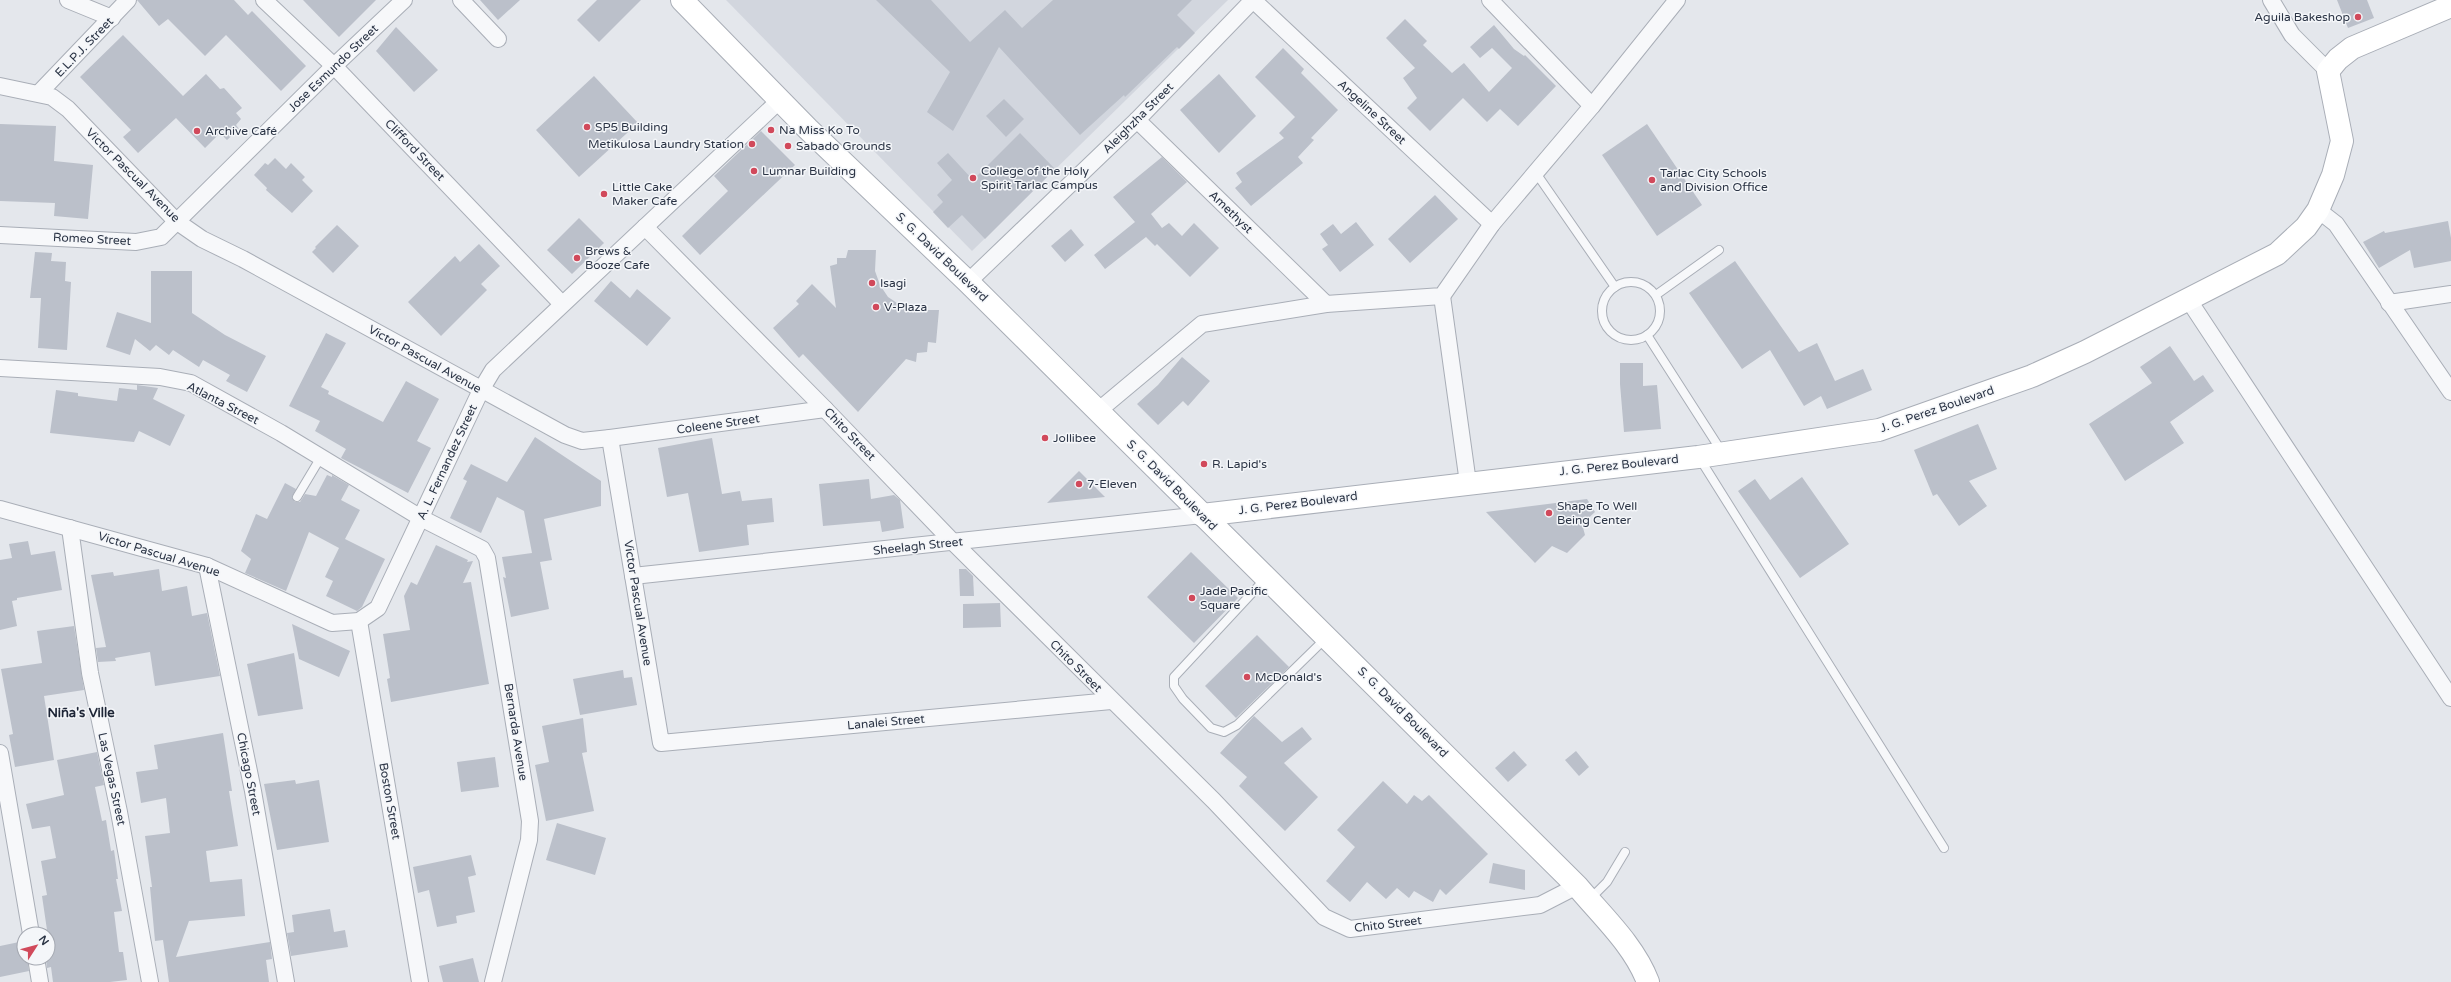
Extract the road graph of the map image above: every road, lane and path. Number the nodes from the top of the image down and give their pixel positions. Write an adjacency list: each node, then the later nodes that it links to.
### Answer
1 (68, 0): 12 (street)
2 (128, 0): 12 (street, E.L.P.J. Street)
3 (264, 0): 14 (street, Clifford Street)
4 (404, 0): 14 (street, Jose Esmundo Street)
5 (461, 0): 13 (street)
6 (682, 0): 18 (street, S. G. David Boulevard)
7 (1253, 0): 20 (street, Aleighzha Street); 24 (street, Angeline Street)
8 (1490, 0): 19 (street)
9 (1677, 0): 19 (street)
10 (2271, 0): 15 (street)
11 (2451, 6): 15 (street)
12 (112, 18): 17 (street, E.L.P.J. Street)
13 (498, 39)
14 (334, 66): 23 (street, Jose Esmundo Street); 35 (street, Clifford Street)
15 (2328, 71): 22 (street, J. G. Perez Boulevard)
16 (0, 86): 17 (street, Victor Pascual Avenue)
17 (39, 93): 23 (street, Victor Pascual Avenue)
18 (780, 100): 25 (street, A. L. Fernandez Street); 28 (street, S. G. David Boulevard)
19 (1592, 106): 21 (street)
20 (1137, 120): 28 (street, Aleighzha Street); 36 (street, Amethyst)
21 (1536, 173): 24 (street); 29 (lane)
22 (2318, 210): 33 (street, J. G. Perez Boulevard); 34 (street)
23 (176, 221): 26 (street, Romeo Street); 39 (street, Victor Pascual Avenue)
24 (1492, 224): 32 (street)
25 (645, 227): 35 (street, A. L. Fernandez Street); 41 (street, Chito Street)
26 (0, 235)
27 (1718, 250): 31 (lane)
28 (968, 282): 42 (street, S. G. David Boulevard)
29 (1615, 287): 31 (lane); 37 (lane)
30 (2451, 294): 34 (street)
31 (1656, 295): 37 (lane)
32 (1442, 296): 36 (street); 47 (street)
33 (2188, 299): 44 (street, J. G. Perez Boulevard); 59 (street)
34 (2389, 303): 40 (street)
35 (562, 304): 39 (street, A. L. Fernandez Street)
36 (1326, 304): 42 (street)
37 (1647, 335): 44 (lane)
38 (0, 368): 46 (street, Atlanta Street)
39 (481, 390): 43 (street, Victor Pascual Avenue); 51 (street, A. L. Fernandez Street)
40 (2451, 392)
41 (825, 409): 43 (street, Coleene Street); 53 (street, Chito Street)
42 (1098, 411): 50 (street, S. G. David Boulevard)
43 (610, 438): 55 (street, Victor Pascual Avenue)
44 (1723, 453): 45 (street, J. G. Perez Boulevard)
45 (1698, 456): 47 (street, J. G. Perez Boulevard); 63 (lane)
46 (320, 457): 48 (lane); 51 (street, Atlanta Street)
47 (1468, 483): 50 (street, J. G. Perez Boulevard)
48 (297, 497)
49 (0, 509): 52 (street, Victor Pascual Avenue)
50 (1202, 515): 53 (street, Sheelagh Street); 56 (street, S. G. David Boulevard)
51 (421, 518): 57 (street, A. L. Fernandez Street); 72 (street, Bernarda Avenue)
52 (70, 528): 54 (street, Victor Pascual Avenue); 69 (street, Las Vegas Street)
53 (953, 542): 55 (street, Sheelagh Street); 60 (street, Chito Street)
54 (208, 566): 57 (street, Victor Pascual Avenue); 70 (street, Chicago Street)
55 (634, 576): 61 (street, Victor Pascual Avenue)
56 (1266, 578): 58 (street, S. G. David Boulevard); 58 (lane)
57 (359, 621): 71 (street, Boston Street)
58 (1327, 637): 65 (street, S. G. David Boulevard)
59 (2451, 698)
60 (1111, 701): 61 (street, Lanalei Street); 65 (street, Chito Street)
61 (661, 742)
62 (0, 753): 66 (street)
63 (1944, 848)
64 (1625, 852): 65 (lane)
65 (1583, 893): 73 (street, S. G. David Boulevard)
66 (30, 926)
67 (37, 966): 68 (street)
68 (40, 982)
69 (150, 982)
70 (286, 982)
71 (420, 982)
72 (492, 982)
73 (1648, 982)

